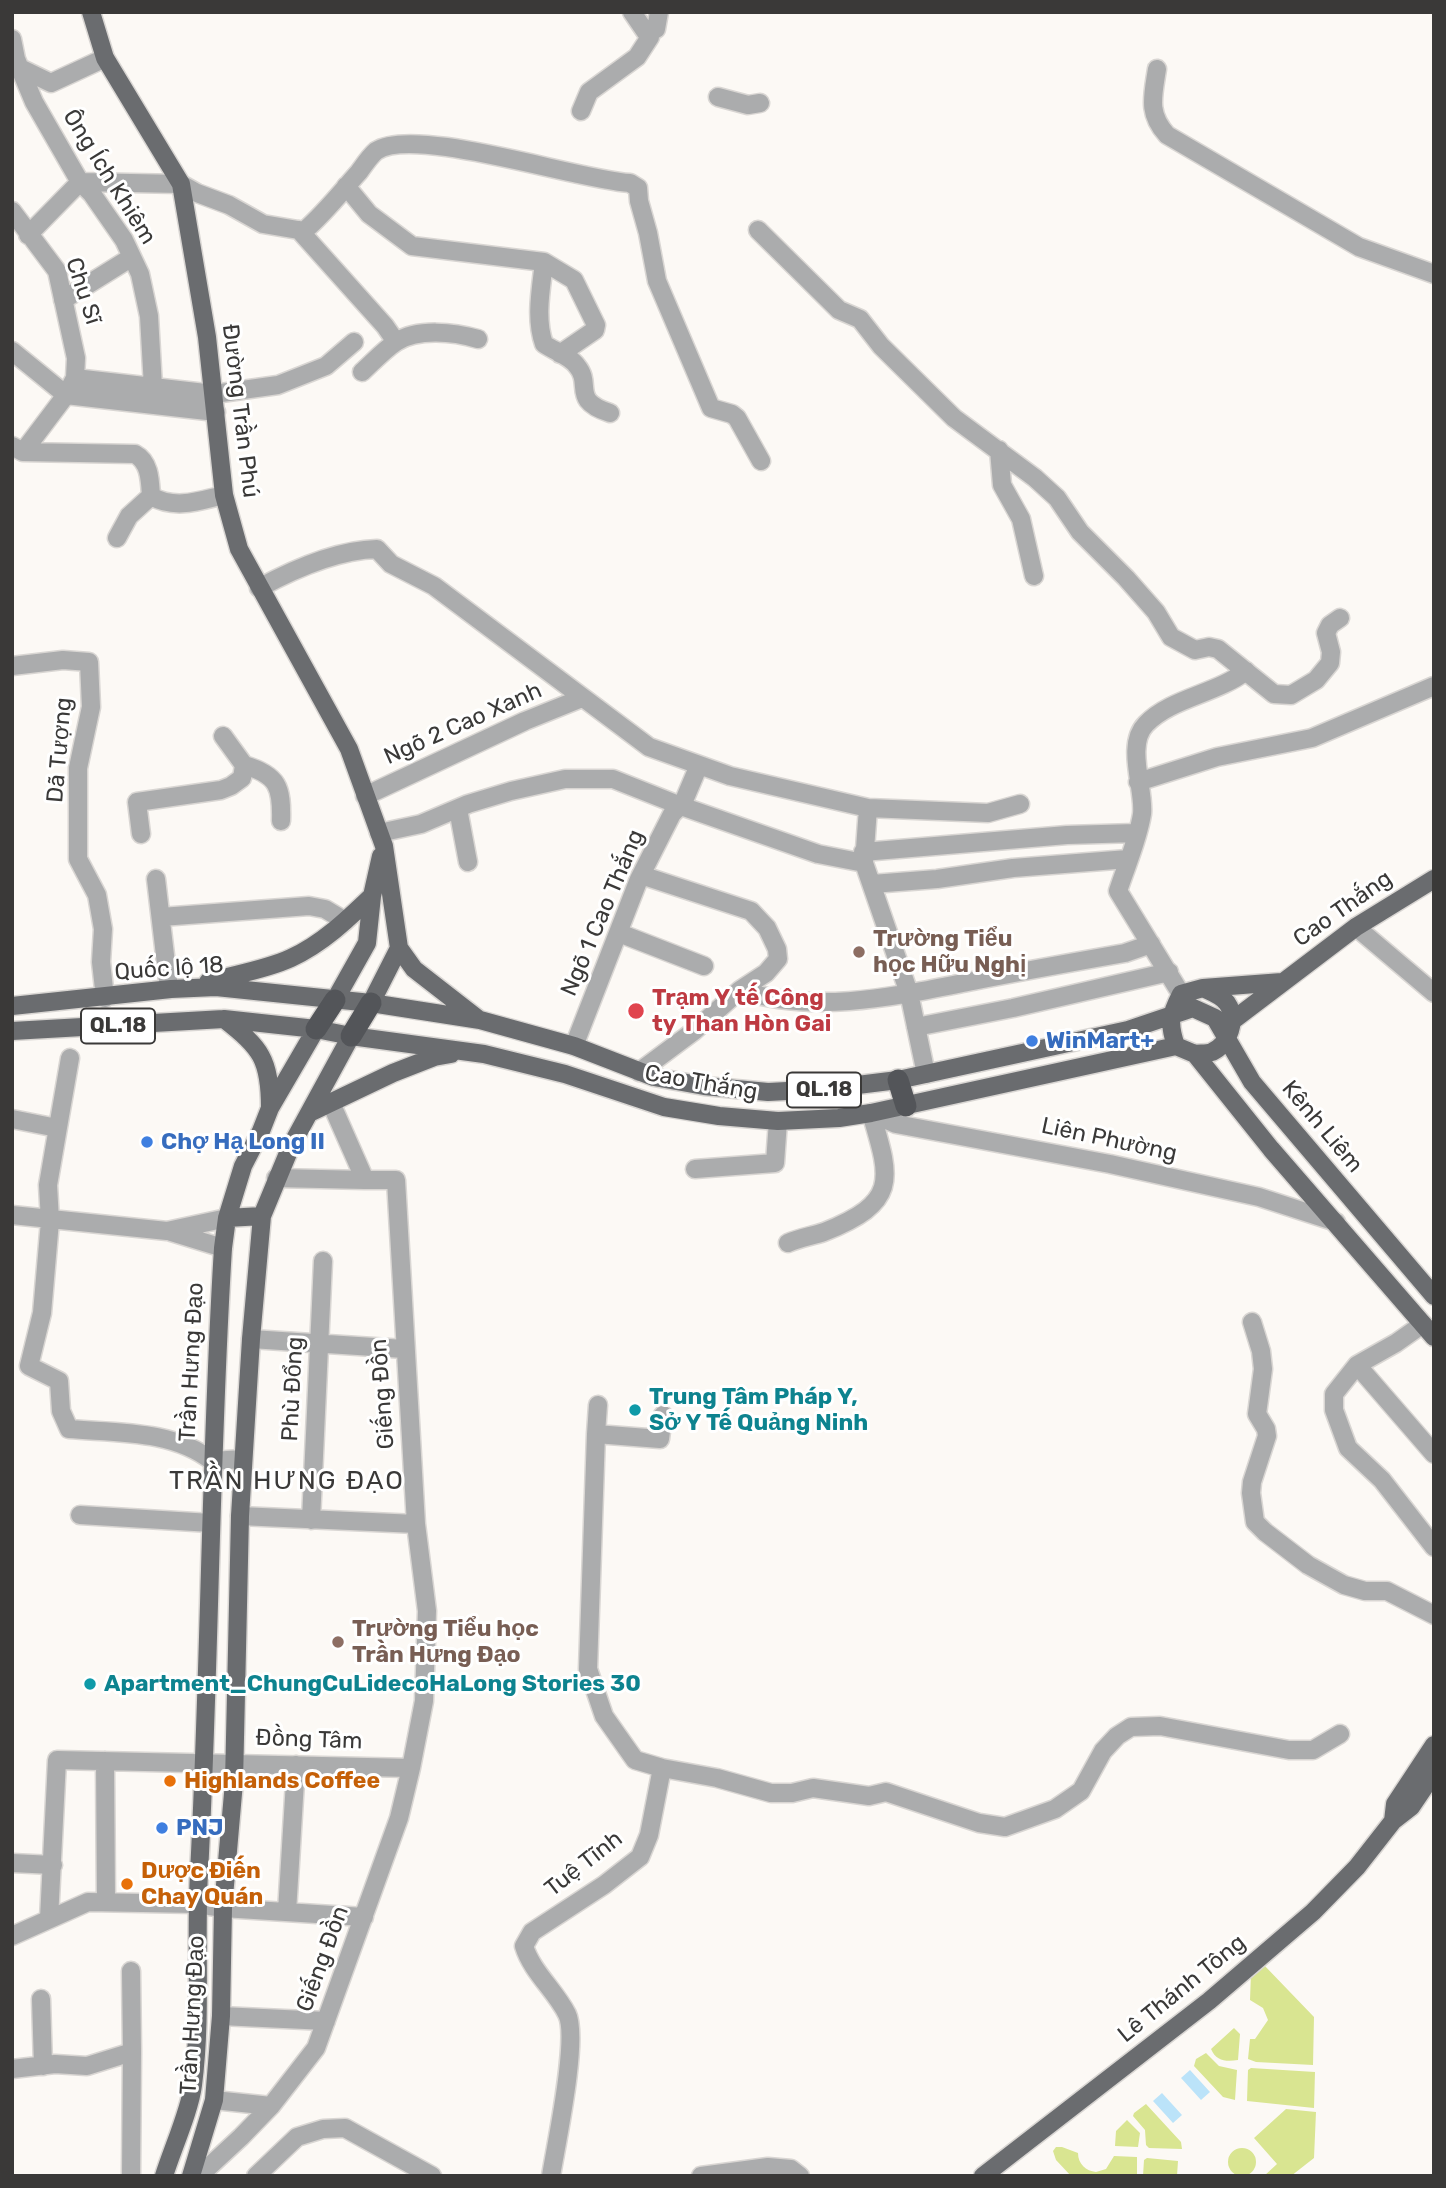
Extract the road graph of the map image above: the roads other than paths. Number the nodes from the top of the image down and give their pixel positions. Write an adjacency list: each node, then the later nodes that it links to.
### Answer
1 (91, 12): 6 (main road, Đường Trần Phú)
2 (632, 12): 4 (street)
3 (659, 12): 4 (street)
4 (648, 34): 11 (street)
5 (12, 40): 7 (street, Ông Ích Khiêm)
6 (105, 58): 7 (street); 13 (main road, Đường Trần Phú)
7 (20, 68): 12 (street, Ông Ích Khiêm)
8 (1157, 69): 21 (street)
9 (718, 97): 10 (street)
10 (760, 103)
11 (581, 111)
12 (80, 182): 13 (street); 18 (street); 19 (street, Ông Ích Khiêm)
13 (181, 184): 16 (street); 32 (main road, Đường Trần Phú)
14 (346, 186): 16 (street); 20 (street); 36 (street)
15 (12, 211): 18 (street, Chu Sĩ)
16 (299, 230): 25 (street)
17 (758, 230): 35 (street)
18 (28, 235): 22 (street, Chu Sĩ)
19 (132, 257): 22 (street); 30 (street, Ông Ích Khiêm)
20 (544, 262): 27 (street); 27 (street)
21 (1434, 274)
22 (63, 300): 29 (street, Chu Sĩ)
23 (478, 340): 25 (street)
24 (354, 342): 32 (street)
25 (396, 342): 28 (street)
26 (12, 351): 31 (street)
27 (560, 354): 33 (street)
28 (362, 372)
29 (75, 378): 30 (street); 31 (street, Chu Sĩ)
30 (153, 387): 32 (street)
31 (66, 395): 32 (street); 34 (street, Chu Sĩ)
32 (215, 403): 37 (main road, Đường Trần Phú)
33 (610, 413)
34 (18, 449): 38 (street)
35 (999, 450): 40 (street); 44 (street)
36 (761, 461)
37 (223, 495): 38 (street); 41 (main road, Đường Trần Phú)
38 (151, 496): 39 (street)
39 (117, 538)
40 (1034, 576)
41 (259, 588): 46 (street); 51 (main road, Đường Trần Phú)
42 (1339, 618): 44 (street)
43 (12, 666): 84 (street, Dã Tượng)
44 (1246, 671): 50 (street)
45 (1434, 686): 50 (street)
46 (582, 698): 49 (street); 51 (street, Ngõ 2 Cao Xanh)
47 (223, 736): 48 (street)
48 (244, 765): 56 (street); 58 (street)
49 (699, 765): 53 (street, Ngõ 1 Cao Thắng); 54 (street)
50 (1138, 782): 57 (street)
51 (365, 796): 59 (main road, Đường Trần Phú)
52 (1020, 804): 54 (street)
53 (681, 806): 55 (street); 60 (street); 63 (street, Ngõ 1 Cao Thắng)
54 (868, 808): 60 (street)
55 (458, 810): 59 (street); 62 (street)
56 (281, 821)
57 (1136, 833): 60 (street); 61 (street)
58 (141, 834)
59 (382, 840): 67 (main road); 73 (main road, Đường Trần Phú)
60 (864, 858): 66 (street)
61 (1128, 859): 66 (street); 72 (street)
62 (468, 863)
63 (641, 875): 71 (street, Ngõ 1 Cao Thắng); 80 (street)
64 (156, 879): 68 (street)
65 (1434, 879): 70 (main road, Cao Thắng)
66 (872, 884): 81 (street)
67 (372, 896): 69 (main road); 85 (main road)
68 (161, 917): 69 (street); 79 (street)
69 (345, 920): 77 (main road)
70 (1356, 927): 76 (main road, Cao Thắng); 82 (street)
71 (619, 933): 74 (street); 97 (street, Ngõ 1 Cao Thắng)
72 (1151, 944): 75 (street); 81 (street)
73 (399, 948): 86 (main road); 90 (main road)
74 (704, 966)
75 (1169, 972): 83 (street); 92 (street)
76 (1282, 982): 78 (main road); 91 (main road, Cao Thắng)
77 (190, 988): 79 (main road, Quốc lộ 18 / QL.18); 85 (main road, Quốc lộ 18 / QL.18)
78 (1203, 988): 83 (main road); 91 (main road)
79 (169, 989): 84 (main road, Quốc lộ 18 / QL.18)
80 (740, 990): 81 (street); 102 (street)
81 (909, 993): 92 (street)
82 (1434, 993)
83 (1181, 994): 88 (main road)
84 (105, 998): 87 (main road, Quốc lộ 18 / QL.18)
85 (335, 1000): 86 (main road, Quốc lộ 18 / QL.18); 93 (highway)
86 (371, 1003): 90 (main road, Cao Thắng / QL.18); 95 (highway)
87 (12, 1006)
88 (1170, 1014): 96 (main road, Kênh Liêm / QL.18); 98 (main road); 103 (main road, Cao Thắng / QL.18)
89 (224, 1019): 93 (main road, QL.18); 94 (main road, QL.18); 107 (main road)
90 (480, 1020): 97 (main road, Cao Thắng / QL.18)
91 (1232, 1021): 96 (main road)
92 (916, 1027): 103 (street)
93 (316, 1029): 95 (main road, QL.18); 107 (main road, Trần Hưng Đạo)
94 (12, 1031)
95 (351, 1036): 99 (main road, Cao Thắng / QL.18); 109 (main road, Trần Hưng Đạo)
96 (1227, 1039): 100 (main road); 125 (main road, Kênh Liêm / QL.18)
97 (574, 1046): 102 (main road, Cao Thắng / QL.18)
98 (1176, 1046): 100 (main road); 106 (main road, Cao Thắng / QL.18)
99 (484, 1054): 105 (main road); 111 (main road, Cao Thắng / QL.18)
100 (1195, 1054): 120 (main road)
101 (70, 1058): 112 (street)
102 (639, 1072): 104 (main road, Cao Thắng / QL.18)
103 (926, 1074): 104 (main road, Cao Thắng / QL.18)
104 (898, 1080): 106 (highway)
105 (331, 1103): 109 (main road); 115 (street)
106 (906, 1106): 108 (main road, Cao Thắng / QL.18)
107 (270, 1108): 118 (main road, Trần Hưng Đạo)
108 (871, 1113): 111 (main road, Cao Thắng / QL.18); 120 (street, Liên Phường); 122 (street)
109 (309, 1114): 114 (main road, Trần Hưng Đạo)
110 (12, 1119): 112 (street)
111 (778, 1121): 113 (street)
112 (57, 1128): 119 (street)
113 (695, 1169)
114 (276, 1178): 115 (street); 117 (main road, Trần Hưng Đạo)
115 (365, 1180): 130 (street, Giếng Đồn)
116 (12, 1215): 119 (street)
117 (262, 1216): 118 (main road); 128 (main road, Trần Hưng Đạo)
118 (227, 1218): 121 (street); 123 (main road, Trần Hưng Đạo)
119 (50, 1221): 121 (street); 132 (street)
120 (1336, 1222): 127 (main road)
121 (167, 1231): 123 (street)
122 (788, 1244)
123 (223, 1248): 139 (main road, Trần Hưng Đạo)
124 (323, 1261): 129 (street, Phù Đổng)
125 (1434, 1296)
126 (1252, 1322): 146 (street)
127 (1428, 1330): 131 (street)
128 (250, 1339): 129 (street); 138 (main road, Trần Hưng Đạo)
129 (319, 1345): 130 (street); 142 (street, Phù Đổng)
130 (404, 1349): 144 (street, Giếng Đồn)
131 (1357, 1365): 137 (street); 145 (street)
132 (29, 1366): 133 (street); 139 (street)
133 (12, 1374)
134 (598, 1405): 136 (street)
135 (663, 1415): 136 (street)
136 (596, 1434): 154 (street)
137 (1434, 1454)
138 (243, 1459): 139 (street); 141 (main road, Trần Hưng Đạo)
139 (212, 1461): 143 (main road, Trần Hưng Đạo)
140 (80, 1515): 143 (street)
141 (240, 1516): 142 (street); 151 (main road, Trần Hưng Đạo)
142 (312, 1520): 144 (street)
143 (211, 1523): 150 (main road, Trần Hưng Đạo)
144 (416, 1524): 153 (street, Giếng Đồn)
145 (1434, 1547)
146 (1434, 1615)
147 (1340, 1734): 154 (street)
148 (1434, 1745): 156 (main road, Lê Thánh Tông)
149 (105, 1761): 150 (street, Đồng Tâm); 158 (street, Đồng Tâm); 159 (street)
150 (205, 1763): 151 (street, Đồng Tâm); 160 (main road, Trần Hưng Đạo)
151 (234, 1763): 152 (street, Đồng Tâm); 161 (main road, Trần Hưng Đạo)
152 (296, 1765): 153 (street, Đồng Tâm); 162 (street)
153 (411, 1768): 163 (street, Giếng Đồn)
154 (662, 1768): 181 (street, Tuệ Tĩnh)
155 (1434, 1773): 156 (main road, Lê Thánh Tông)
156 (1393, 1821): 184 (main road, Lê Thánh Tông)
157 (12, 1863): 158 (street)
158 (53, 1865): 164 (street)
159 (106, 1902): 160 (street); 164 (street)
160 (197, 1904): 161 (street); 176 (main road, Trần Hưng Đạo)
161 (223, 1908): 162 (street); 168 (main road, Trần Hưng Đạo)
162 (287, 1912): 163 (street)
163 (364, 1917): 169 (street, Giếng Đồn)
164 (49, 1919): 165 (street)
165 (12, 1936)
166 (131, 1971): 170 (street)
167 (41, 1999): 171 (street)
168 (221, 2016): 169 (street); 173 (main road, Trần Hưng Đạo)
169 (326, 2021): 174 (street, Giếng Đồn)
170 (132, 2052): 171 (street); 175 (street)
171 (43, 2066): 172 (street)
172 (12, 2069)
173 (214, 2100): 174 (street); 177 (main road, Trần Hưng Đạo)
174 (271, 2106): 178 (street, Giếng Đồn)
175 (131, 2176)
176 (164, 2176)
177 (191, 2176)
178 (199, 2176)
179 (256, 2176): 180 (street)
180 (432, 2176)
181 (551, 2176)
182 (701, 2176): 183 (street)
183 (800, 2176)
184 (983, 2176)

